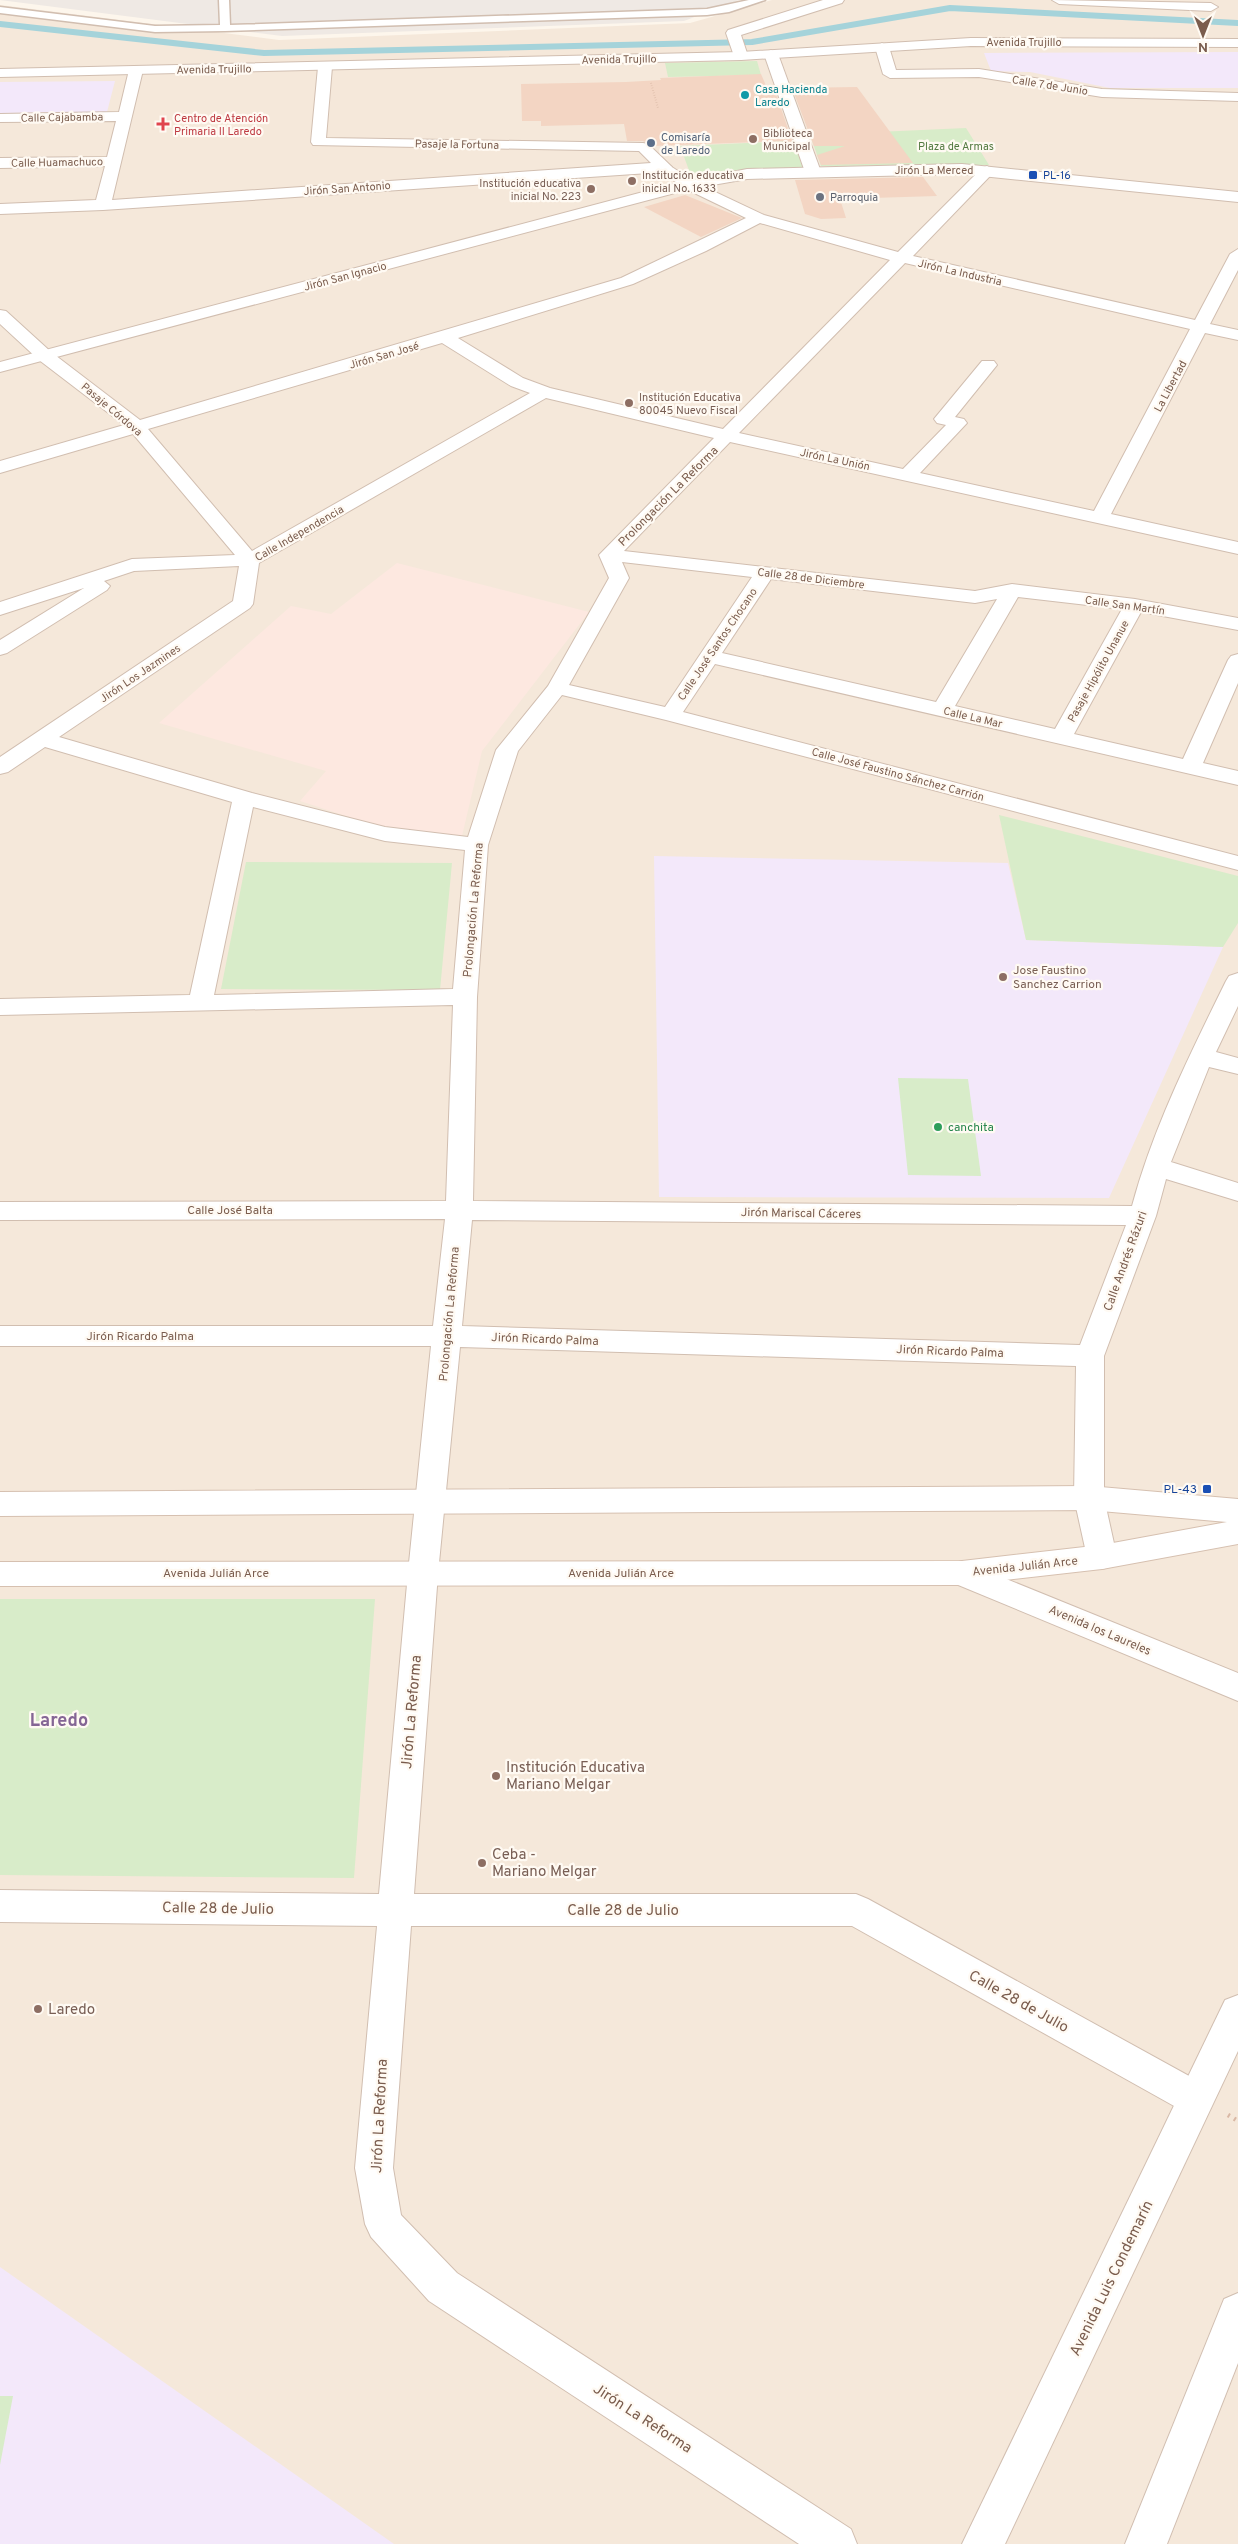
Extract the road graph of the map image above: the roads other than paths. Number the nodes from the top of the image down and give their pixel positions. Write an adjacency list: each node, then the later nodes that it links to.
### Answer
1 (224, 0): 7 (lane)
2 (760, 0): 7 (lane)
3 (837, 0): 10 (street)
4 (1059, 0): 5 (street)
5 (1206, 0)
6 (0, 10): 7 (lane)
7 (225, 28)
8 (1238, 43): 9 (street, Avenida Trujillo)
9 (882, 47): 11 (street, Avenida Trujillo); 15 (street, Calle 7 de Junio)
10 (739, 48): 11 (street, Avenida Trujillo); 12 (street, Avenida Trujillo)
11 (771, 54): 21 (street)
12 (325, 67): 13 (street, Avenida Trujillo); 20 (street, Pasaje la Fortuna)
13 (136, 70): 14 (street, Avenida Trujillo); 16 (street)
14 (0, 73)
15 (1238, 97)
16 (125, 116): 17 (street, Calle Cajabamba); 18 (street)
17 (0, 118)
18 (114, 161): 19 (street, Calle Huamachuco); 25 (street)
19 (0, 163)
20 (664, 167): 23 (street); 25 (street, Jirón San Antonio)
21 (813, 172): 22 (street, Jirón La Merced); 23 (street, Jirón La Merced)
22 (987, 172): 24 (street, Jirón La Merced); 29 (street, Prolongación La Reforma)
23 (689, 185): 27 (street, Jirón La Industria); 35 (street, Jirón San Ignacio)
24 (1238, 197)
25 (103, 205): 26 (street, Jirón San Antonio)
26 (0, 209)
27 (758, 218): 29 (street, Jirón La Industria); 34 (street, Jirón San José)
28 (1238, 254): 30 (street, La Libertad)
29 (900, 258): 32 (street, Jirón La Industria); 40 (street, Prolongación La Reforma)
30 (1232, 279): 32 (street, La Libertad)
31 (0, 315): 35 (street, Pasaje Córdova)
32 (1202, 326): 33 (street, Jirón La Industria); 43 (street, La Libertad)
33 (1238, 335)
34 (444, 337): 38 (street, Jirón La Unión); 39 (street, Jirón San José)
35 (45, 356): 37 (street, Jirón San Ignacio); 39 (street, Pasaje Córdova)
36 (988, 365): 42 (street)
37 (0, 367)
38 (544, 392): 40 (street, Jirón La Unión); 46 (street, Calle Independencia)
39 (136, 426): 41 (street, Jirón San José); 46 (street, Pasaje Córdova)
40 (728, 436): 42 (street, Jirón La Unión); 45 (street, Prolongación La Reforma)
41 (0, 467)
42 (908, 474): 43 (street, Jirón La Unión)
43 (1100, 518): 44 (street, Jirón La Unión)
44 (1238, 548)
45 (609, 555): 48 (street, Calle 28 de Diciembre); 56 (street, Prolongación La Reforma)
46 (250, 560): 47 (street, Calle Independencia); 60 (street, Jirón Los Jazmines)
47 (132, 565): 51 (street, Calle Independencia); 53 (street)
48 (765, 573): 49 (street, Calle 28 de Diciembre); 54 (street, Calle José Santos Chocano)
49 (1012, 590): 50 (street, Calle San Martín); 57 (street)
50 (1135, 605): 52 (street, Calle San Martín); 59 (street, Pasaje Hipólito Unanue)
51 (0, 609)
52 (1238, 624)
53 (0, 649)
54 (709, 656): 57 (street, Calle La Mar); 58 (street, Calle José Santos Chocano)
55 (1238, 660): 62 (street)
56 (557, 688): 58 (street, Calle José Faustino Sánchez Carrión); 65 (street, Prolongación La Reforma)
57 (942, 710): 59 (street, Calle La Mar)
58 (670, 715): 66 (street, Calle José Faustino Sánchez Carrión)
59 (1061, 737): 62 (street, Calle La Mar)
60 (42, 739): 61 (street, Jirón Los Jazmines); 64 (street)
61 (0, 766)
62 (1190, 766): 63 (street, Calle La Mar)
63 (1238, 778)
64 (244, 798): 65 (street); 69 (street)
65 (477, 845): 68 (street, Prolongación La Reforma)
66 (1238, 863)
67 (1238, 981): 71 (street, Calle Andrés Rázuri)
68 (466, 997): 69 (street); 76 (street, Prolongación La Reforma)
69 (200, 1004): 70 (street)
70 (0, 1007)
71 (1201, 1056): 72 (street); 73 (street, Calle Andrés Rázuri)
72 (1238, 1066)
73 (1156, 1167): 74 (street); 77 (street, Calle Andrés Rázuri)
74 (1238, 1192)
75 (0, 1210): 76 (street, Calle José Balta)
76 (459, 1210): 77 (street, Jirón Mariscal Cáceres); 79 (street, Prolongación La Reforma)
77 (1143, 1216): 80 (street, Calle Andrés Rázuri)
78 (0, 1336): 79 (street, Jirón Ricardo Palma)
79 (447, 1336): 80 (street, Jirón Ricardo Palma); 82 (street, Prolongación La Reforma)
80 (1090, 1356): 81 (street, Calle Andrés Rázuri)
81 (1089, 1498): 82 (street); 84 (street); 86 (street, Calle Andrés Rázuri)
82 (431, 1502): 83 (street); 87 (street, Prolongación La Reforma)
83 (0, 1504)
84 (1238, 1511)
85 (1238, 1532): 86 (street, Avenida Julián Arce)
86 (1102, 1557): 88 (street, Avenida Julián Arce)
87 (423, 1573): 88 (street, Avenida Julián Arce); 89 (street, Avenida Julián Arce); 92 (street, Jirón La Reforma)
88 (962, 1573): 90 (street, Avenida los Laureles)
89 (0, 1574)
90 (1238, 1687)
91 (0, 1906): 92 (street, Calle 28 de Julio)
92 (395, 1910): 94 (street, Calle 28 de Julio); 96 (street, Jirón La Reforma)
93 (1238, 2012): 94 (street, Avenida Luis Condemarín)
94 (1196, 2099): 97 (street, Avenida Luis Condemarín)
95 (1238, 2314): 98 (street)
96 (836, 2544)
97 (983, 2544)
98 (1146, 2544)

